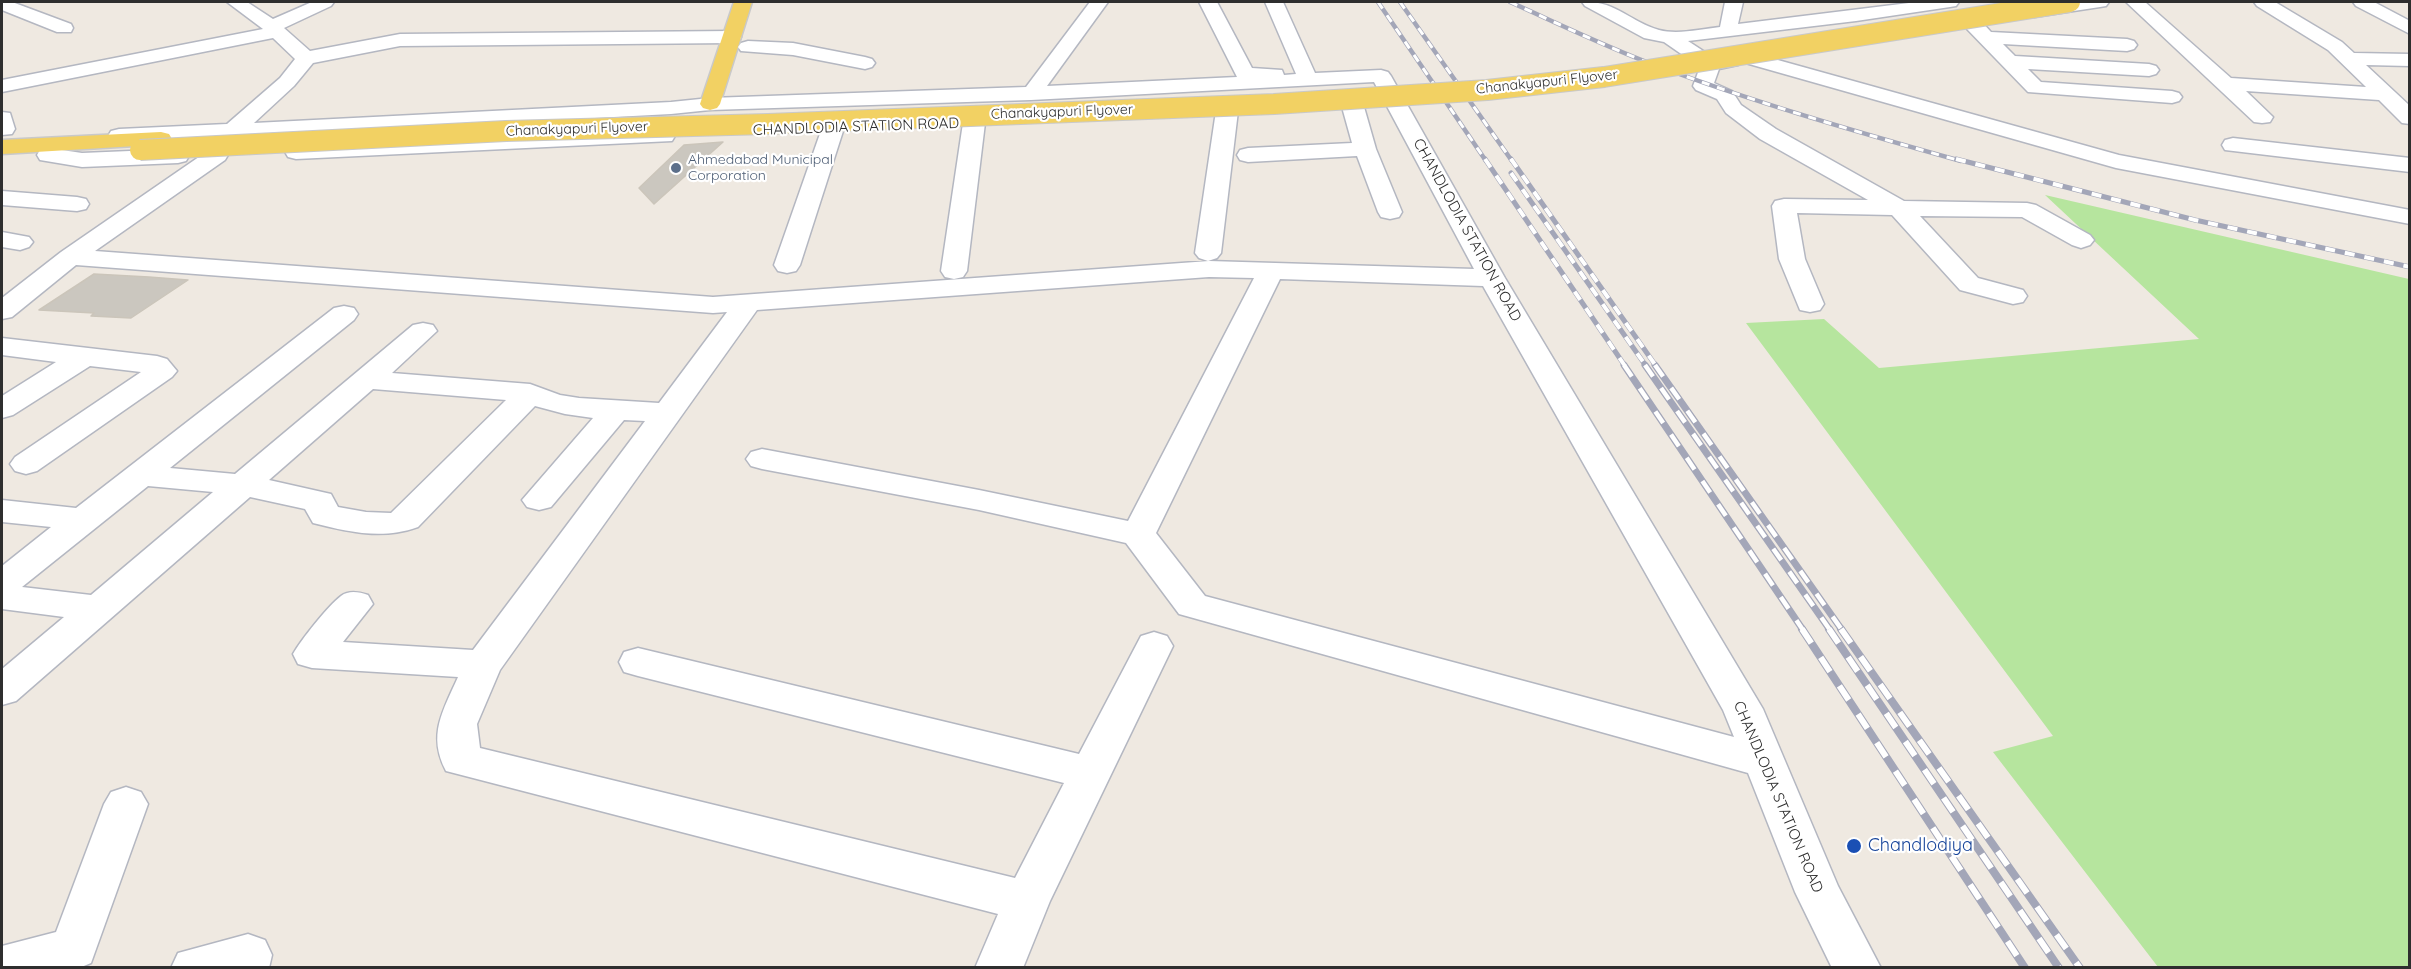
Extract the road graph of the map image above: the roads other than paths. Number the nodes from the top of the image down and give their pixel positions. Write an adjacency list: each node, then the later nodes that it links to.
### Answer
1 (325, 2): 18 (street)
2 (743, 2): 24 (main road)
3 (758, 2): 24 (main road)
4 (1099, 2): 37 (street)
5 (1208, 2): 34 (street)
6 (1274, 2): 34 (street)
7 (1592, 2): 23 (street)
8 (1734, 2): 22 (street)
9 (1950, 2): 22 (street)
10 (2012, 2): 53 (main road, Chanakyapuri Flyover)
11 (2070, 2): 53 (main road, Chanakyapuri Flyover, bridge)
12 (2100, 2): 21 (street)
13 (2135, 2): 35 (street)
14 (2263, 2): 28 (street)
15 (2362, 2): 20 (street)
16 (2, 4): 19 (street)
17 (235, 11): 18 (street)
18 (268, 25): 26 (street); 36 (street)
19 (64, 28)
20 (2409, 28)
21 (1979, 30): 25 (street); 27 (street); 30 (street)
22 (1729, 32): 23 (street)
23 (1670, 38): 32 (street)
24 (740, 42): 26 (street); 31 (street); 40 (main road)
25 (2127, 45)
26 (306, 58): 46 (street)
27 (1749, 58): 32 (street); 64 (street)
28 (2349, 59): 29 (street); 38 (street)
29 (2409, 60)
30 (2010, 62): 33 (street); 39 (street)
31 (864, 63)
32 (1711, 65): 62 (street)
33 (2149, 70)
34 (1306, 76): 37 (street); 41 (street)
35 (2226, 84): 38 (street); 54 (street)
36 (2, 86)
37 (1031, 94): 40 (street)
38 (2385, 94): 44 (street)
39 (2172, 97)
40 (719, 104): 46 (street); 49 (street, CHANDLODIA STATION ROAD); 50 (street)
41 (1398, 105): 42 (street, CHANDLODIA STATION ROAD); 71 (street, CHANDLODIA STATION ROAD)
42 (1353, 107): 43 (street, CHANDLODIA STATION ROAD); 52 (street)
43 (1227, 111): 45 (street, CHANDLODIA STATION ROAD); 66 (street)
44 (2409, 118)
45 (974, 123): 47 (street, CHANDLODIA STATION ROAD); 69 (street)
46 (235, 128): 53 (street)
47 (833, 128): 49 (street, CHANDLODIA STATION ROAD); 68 (street)
48 (2, 131): 53 (main road)
49 (743, 131): 50 (street)
50 (671, 135): 55 (street)
51 (2233, 145): 54 (street)
52 (1365, 149): 56 (street); 63 (street)
53 (55, 150): 55 (street); 57 (main road)
54 (2282, 150): 58 (street); 59 (street)
55 (217, 155): 67 (street)
56 (1248, 155)
57 (2, 157)
58 (2409, 165)
59 (2305, 178)
60 (7, 189): 61 (street)
61 (77, 204)
62 (1899, 208): 65 (street); 72 (street); 74 (street)
63 (1390, 212)
64 (2409, 217)
65 (2081, 240)
66 (1208, 253)
67 (70, 257): 73 (street); 75 (street)
68 (787, 265)
69 (954, 271)
70 (1271, 271): 71 (street); 73 (street); 92 (street)
71 (1492, 278): 101 (street, CHANDLODIA STATION ROAD)
72 (2013, 296)
73 (748, 303): 84 (street)
74 (1810, 304)
75 (2, 311)
76 (344, 314): 87 (street)
77 (423, 331): 80 (street)
78 (2, 347): 79 (street)
79 (84, 357): 82 (street); 86 (street)
80 (366, 380): 81 (street); 88 (street)
81 (530, 393): 83 (street); 88 (street)
82 (2, 409)
83 (617, 409): 84 (street); 89 (street)
84 (666, 413): 99 (street)
85 (762, 459): 92 (street)
86 (26, 464)
87 (139, 475): 88 (street); 91 (street)
88 (243, 484): 96 (street)
89 (539, 500)
90 (2, 511): 91 (street)
91 (82, 520): 93 (street)
92 (1138, 534): 101 (street)
93 (2, 584)
94 (2, 597): 96 (street)
95 (355, 603): 99 (street)
96 (98, 608): 100 (street)
97 (1154, 646): 102 (street)
98 (638, 662): 102 (street)
99 (483, 665): 104 (street)
100 (2, 691)
101 (1766, 762): 110 (street, CHANDLODIA STATION ROAD)
102 (1090, 773): 104 (street)
103 (126, 804): 105 (street)
104 (1027, 901): 109 (street)
105 (71, 958): 106 (street)
106 (2, 968)
107 (195, 968): 108 (street)
108 (245, 968)
109 (999, 968)
110 (1857, 968)

